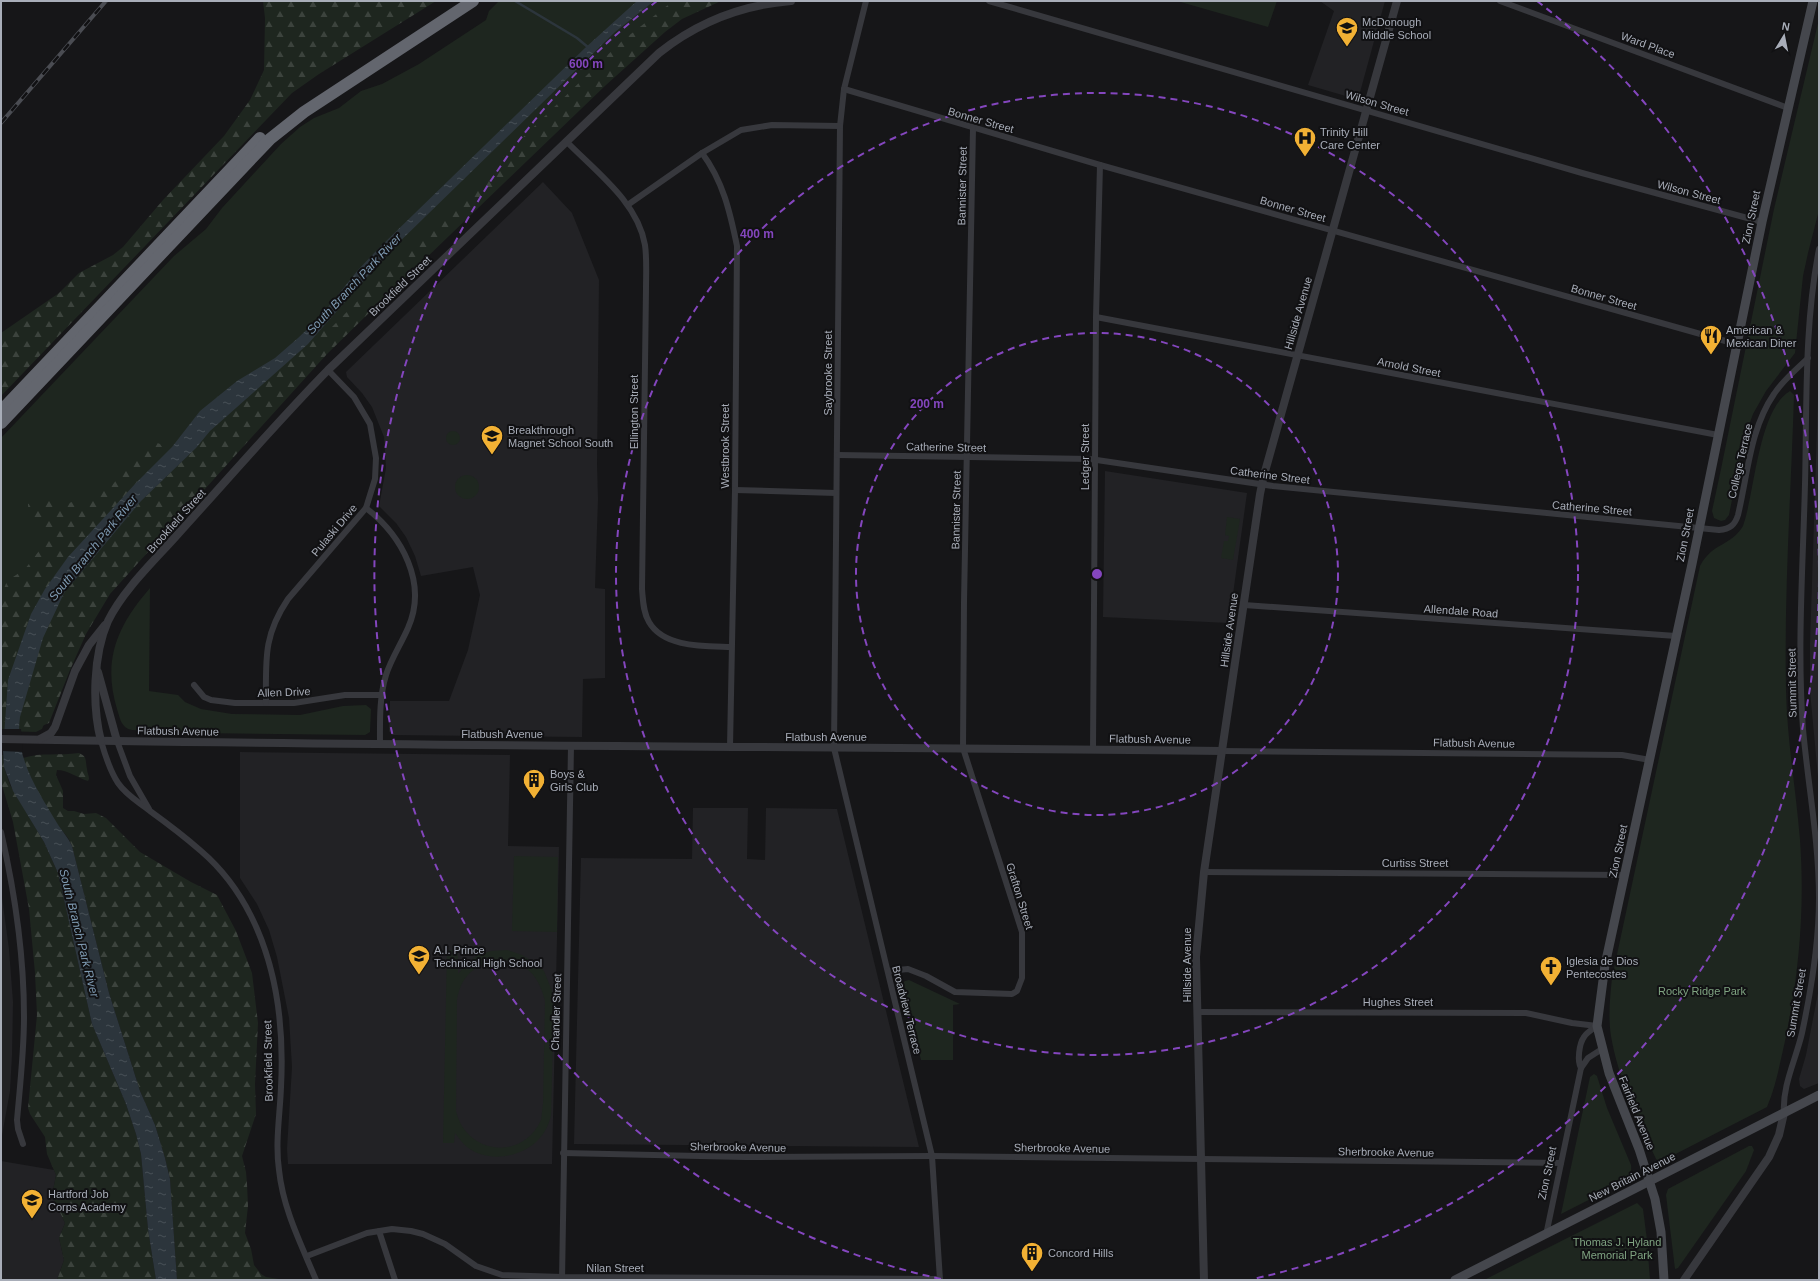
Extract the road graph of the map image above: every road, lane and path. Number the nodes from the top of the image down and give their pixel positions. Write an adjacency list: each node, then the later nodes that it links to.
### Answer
1 (458, 1): 26 (highway)
2 (473, 1): 27 (highway)
3 (791, 1): 14 (street, Brookfield Street)
4 (866, 1): 9 (street, Saybrooke Street)
5 (989, 1): 11 (street, Wilson Street)
6 (1397, 1): 11 (street, Hillside Avenue)
7 (1500, 1): 10 (street, Ward Place)
8 (1813, 1): 10 (main road, Zion Street)
9 (844, 89): 12 (street, Saybrooke Street); 13 (street, Bonner Street)
10 (1788, 108): 18 (main road, Zion Street)
11 (1367, 111): 18 (street, Wilson Street); 19 (street, Hillside Avenue)
12 (840, 126): 15 (street); 29 (street, Saybrooke Street)
13 (973, 128): 16 (street, Bonner Street); 30 (street, Bannister Street)
14 (566, 141): 17 (street, Ellington Street); 25 (street, Brookfield Street)
15 (702, 153): 17 (street); 33 (street, Westbrook Street)
16 (1100, 165): 19 (street, Bonner Street); 21 (street, Ledger Street)
17 (629, 204): 40 (street, Ellington Street)
18 (1762, 222): 22 (main road, Zion Street)
19 (1333, 231): 22 (street, Bonner Street); 23 (street, Hillside Avenue)
20 (1819, 249): 24 (street, Summit Street)
21 (1096, 317): 23 (street, Arnold Street); 31 (street, Ledger Street)
22 (1736, 344): 28 (main road, Zion Street)
23 (1297, 356): 28 (street, Arnold Street); 32 (street, Hillside Avenue)
24 (1808, 358): 36 (street, College Terrace); 67 (street, Summit Street)
25 (328, 370): 35 (street, Pulaski Drive); 38 (street, Brookfield Street)
26 (1, 411)
27 (1, 423)
28 (1718, 435): 36 (main road, Zion Street)
29 (838, 455): 30 (street, Catherine Street); 34 (street, Saybrooke Street)
30 (967, 458): 31 (street, Catherine Street); 53 (street, Bannister Street)
31 (1095, 460): 32 (street, Catherine Street); 54 (street, Ledger Street)
32 (1262, 485): 36 (street, Catherine Street); 37 (street, Hillside Avenue)
33 (735, 490): 34 (street); 40 (street, Westbrook Street)
34 (836, 493): 52 (street, Saybrooke Street)
35 (366, 508): 43 (street); 44 (street, Pulaski Drive)
36 (1699, 528): 39 (main road, Zion Street)
37 (1244, 604): 39 (street, Allendale Road); 55 (street, Hillside Avenue)
38 (108, 621): 41 (street, Brookfield Street); 46 (street)
39 (1676, 636): 56 (main road, Zion Street)
40 (731, 647): 51 (street, Westbrook Street)
41 (97, 669): 47 (street, Brookfield Street); 48 (street, Brookfield Street)
42 (194, 685): 44 (street, Allen Drive)
43 (381, 695): 44 (street, Allen Drive); 49 (street)
44 (266, 703)
45 (2, 739): 46 (street, Flatbush Avenue)
46 (39, 739): 47 (street, Flatbush Avenue)
47 (101, 741): 48 (street, Flatbush Avenue); 57 (street, Brookfield Street)
48 (117, 741): 49 (street, Flatbush Avenue); 57 (street, Brookfield Street)
49 (380, 745): 50 (street, Flatbush Avenue)
50 (571, 746): 51 (street, Flatbush Avenue); 69 (street, Chandler Street)
51 (730, 747): 52 (street, Flatbush Avenue)
52 (834, 748): 53 (street, Flatbush Avenue); 61 (street, Broadview Terrace)
53 (963, 748): 54 (street, Flatbush Avenue); 61 (street, Grafton Street)
54 (1093, 749): 55 (street, Flatbush Avenue)
55 (1222, 751): 56 (street, Flatbush Avenue); 59 (street, Hillside Avenue)
56 (1650, 760): 60 (main road, Zion Street)
57 (149, 810): 76 (street, Brookfield Street)
58 (1, 832): 68 (street)
59 (1204, 872): 60 (street, Curtiss Street); 62 (street, Hillside Avenue)
60 (1625, 875): 63 (main road, Zion Street)
61 (888, 971): 70 (street, Broadview Terrace)
62 (1198, 1012): 63 (street, Hughes Street); 71 (street, Hillside Avenue)
63 (1597, 1026): 64 (main road, Fairfield Avenue); 65 (street, Zion Street)
64 (1602, 1049): 65 (street); 73 (main road, Fairfield Avenue)
65 (1581, 1068): 72 (street, Zion Street)
66 (1819, 1095): 67 (main road, New Britain Avenue)
67 (1784, 1113): 73 (main road, New Britain Avenue); 84 (street)
68 (23, 1144)
69 (563, 1153): 70 (street, Sherbrooke Avenue); 77 (street, Chandler Street)
70 (932, 1156): 71 (street, Sherbrooke Avenue); 80 (street, Broadview Terrace)
71 (1202, 1160): 72 (street, Sherbrooke Avenue); 81 (street, Hillside Avenue)
72 (1560, 1163): 75 (street, Zion Street)
73 (1650, 1181): 75 (main road, New Britain Avenue); 83 (main road, Fairfield Avenue)
74 (379, 1231): 76 (street, Nilan Street); 77 (street, Nilan Street); 79 (street)
75 (1546, 1235): 82 (main road, New Britain Avenue)
76 (307, 1256): 78 (street, Brookfield Street)
77 (562, 1279): 80 (street, Nilan Street)
78 (316, 1280)
79 (395, 1280)
80 (940, 1280)
81 (1204, 1280)
82 (1455, 1280)
83 (1664, 1280)
84 (1684, 1280)

